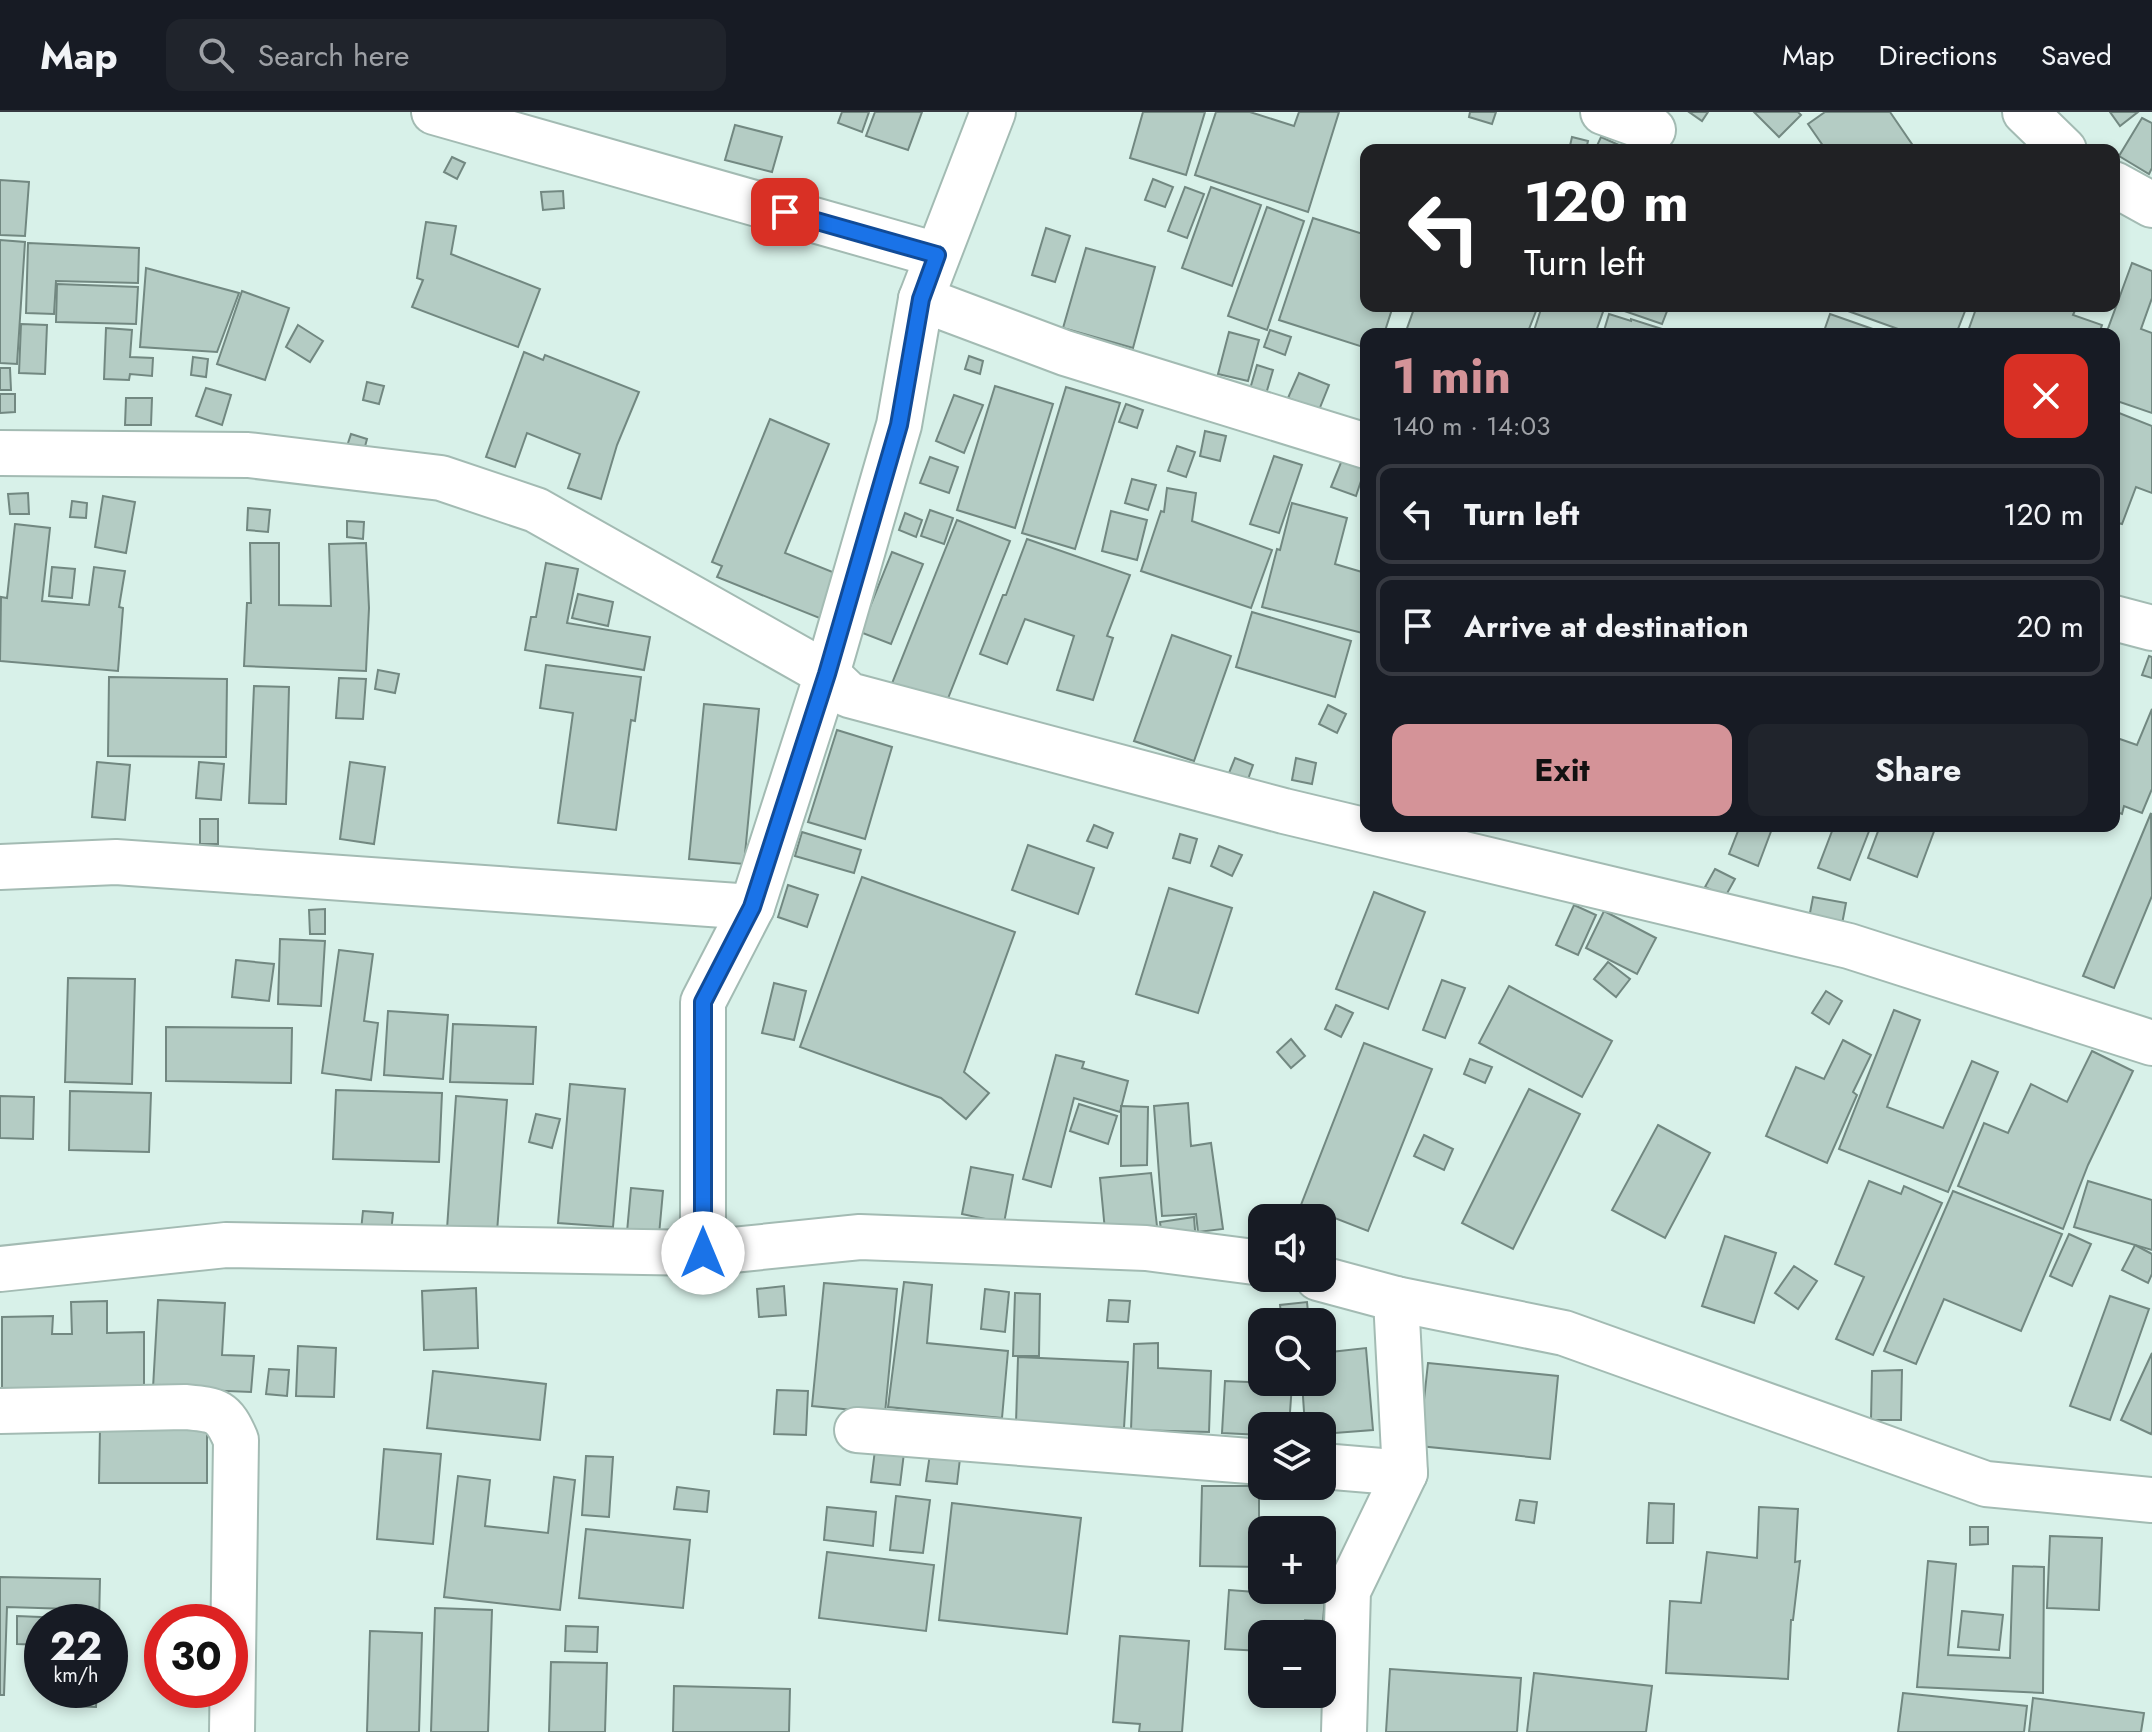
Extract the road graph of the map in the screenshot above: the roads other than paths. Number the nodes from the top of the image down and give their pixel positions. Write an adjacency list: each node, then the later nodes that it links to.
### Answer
1 (434, 112): 9 (street)
2 (993, 112): 9 (street)
3 (1603, 112): 5 (street)
4 (2025, 112): 6 (street)
5 (1653, 130)
6 (2058, 144)
7 (2120, 187): 8 (street)
8 (2152, 205)
9 (937, 255): 10 (street)
10 (921, 299): 11 (street); 15 (street)
11 (1360, 444)
12 (0, 453): 15 (street)
13 (2120, 620): 14 (street)
14 (2152, 628)
15 (827, 674): 16 (street); 19 (street)
16 (1360, 829)
17 (1372, 832): 20 (street)
18 (0, 867): 19 (street)
19 (752, 907): 21 (street)
20 (2152, 1043)
21 (703, 1253): 22 (street); 23 (street)
22 (1248, 1261)
23 (0, 1269)
24 (1336, 1283): 25 (street)
25 (1396, 1299): 30 (street); 31 (street)
26 (0, 1411): 32 (street)
27 (857, 1430): 28 (street)
28 (1248, 1461)
29 (1336, 1467): 30 (street)
30 (1405, 1473): 33 (street)
31 (2152, 1500)
32 (232, 1732)
33 (1344, 1732)

